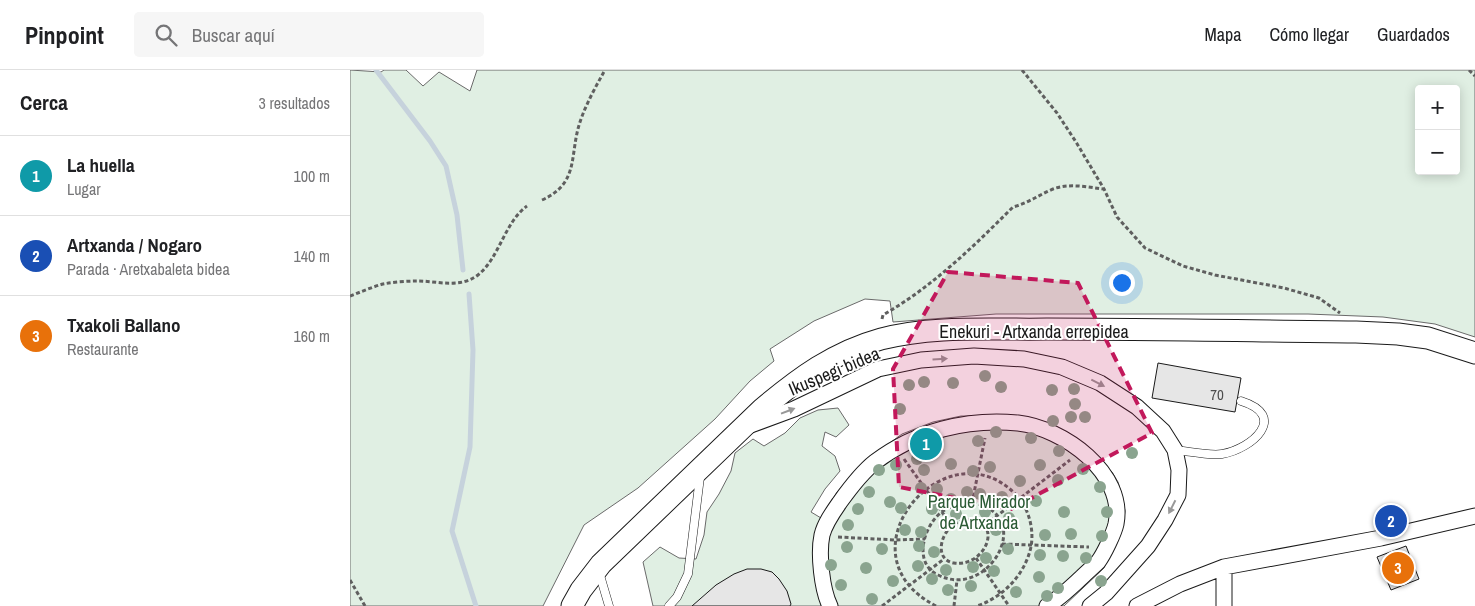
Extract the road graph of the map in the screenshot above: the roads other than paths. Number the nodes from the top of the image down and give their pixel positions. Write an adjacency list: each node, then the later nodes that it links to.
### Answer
1 (1475, 353): 3 (street, Enekuri - Artxanda errepidea)
2 (1241, 401): 4 (lane)
3 (742, 428): 4 (street, Ikuspegi bidea, one-way to 4); 5 (street, Enekuri - Artxanda errepidea)
4 (1174, 450): 14 (street, Ikuspegi bidea, one-way to 14)
5 (701, 468): 7 (street, Enekuri - Artxanda errepidea); 12 (lane)
6 (1475, 516): 8 (street)
7 (599, 566): 10 (street); 11 (lane)
8 (1224, 567): 15 (street); 16 (street)
9 (825, 603): 13 (street)
10 (572, 606)
11 (609, 606)
12 (669, 606)
13 (1046, 606)
14 (1090, 606)
15 (1138, 606)
16 (1224, 606)

